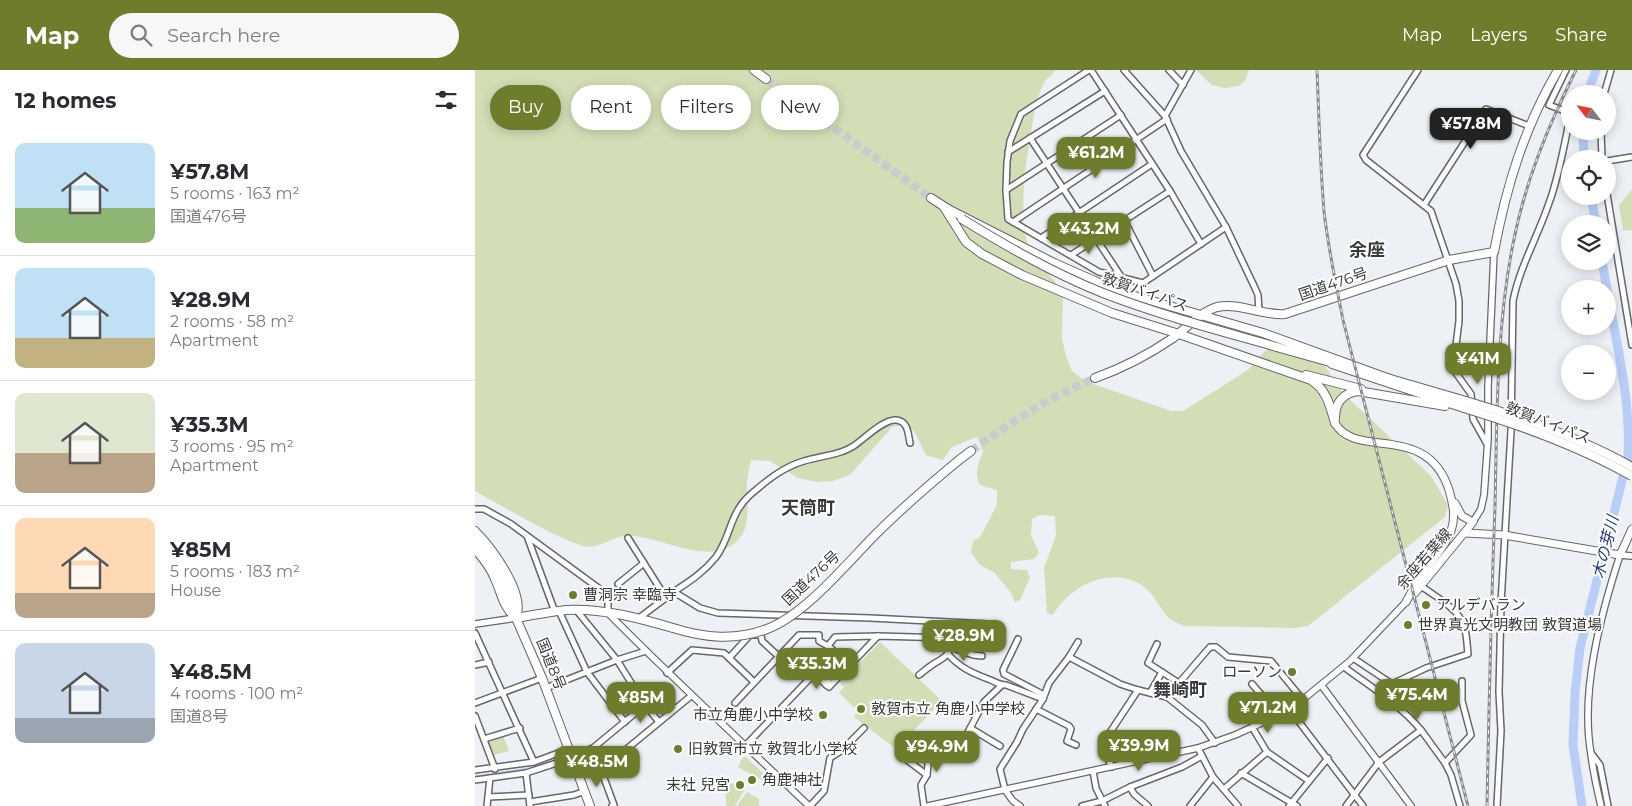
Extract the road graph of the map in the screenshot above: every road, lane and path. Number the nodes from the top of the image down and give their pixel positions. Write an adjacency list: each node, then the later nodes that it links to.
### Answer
1 (754, 70): 10 (highway)
2 (1090, 70): 13 (street); 21 (street)
3 (1125, 70): 16 (street)
4 (1169, 70): 11 (street)
5 (1191, 70): 11 (street)
6 (1418, 70): 30 (street)
7 (1558, 70): 17 (highway)
8 (1566, 70): 14 (street)
9 (1611, 70): 12 (street)
10 (765, 79)
11 (1183, 85): 16 (street)
12 (1607, 85)
13 (1105, 91): 15 (street); 18 (street)
14 (1561, 111)
15 (1121, 115): 19 (street); 24 (street)
16 (1166, 118): 19 (street); 37 (street)
17 (1529, 126): 30 (street); 41 (highway)
18 (1030, 138): 21 (street); 24 (street)
19 (1137, 140): 25 (street); 26 (street)
20 (1565, 140): 70 (street)
21 (1008, 152): 27 (street)
22 (1632, 157): 23 (street)
23 (1616, 160)
24 (1048, 164): 26 (street); 27 (street)
25 (1152, 164): 28 (street); 33 (street)
26 (1063, 188): 33 (street); 36 (street)
27 (1006, 190): 36 (street)
28 (1170, 191): 35 (street); 40 (street)
29 (931, 198): 32 (highway, 敦賀バイパス)
30 (1424, 205): 43 (street)
31 (1609, 205): 49 (street)
32 (944, 207): 34 (highway, 敦賀バイパス); 48 (highway)
33 (1079, 212): 38 (street); 39 (street)
34 (963, 218): 47 (highway); 50 (highway, 敦賀バイパス, bridge)
35 (1124, 220): 39 (street); 44 (street)
36 (1013, 222): 38 (street)
37 (1226, 227): 40 (street); 46 (street)
38 (1041, 238): 42 (street)
39 (1096, 239): 42 (street); 45 (street)
40 (1201, 244): 44 (street)
41 (1493, 252): 43 (highway, 国道476号); 59 (street)
42 (1071, 255): 45 (street)
43 (1449, 260): 46 (highway, 国道476号); 56 (street)
44 (1153, 276): 45 (street)
45 (1123, 278)
46 (1259, 312): 47 (highway, 国道476号)
47 (1202, 314): 48 (highway, 国道476号); 53 (highway)
48 (1179, 334): 51 (highway); 52 (highway, 国道476号)
49 (1632, 345)
50 (1309, 356): 53 (highway, 敦賀バイパス); 55 (highway, 敦賀バイパス)
51 (1264, 364): 54 (highway); 57 (highway)
52 (1095, 378)
53 (1390, 379): 55 (highway, 敦賀バイパス)
54 (1365, 390): 55 (highway); 57 (highway)
55 (1465, 406): 56 (highway, 敦賀バイパス, bridge); 61 (highway, 敦賀バイパス, bridge)
56 (1476, 412): 59 (street); 62 (highway, 敦賀バイパス, bridge)
57 (1335, 423): 63 (main road, 余座若葉線)
58 (910, 443): 79 (street)
59 (1487, 444): 65 (street)
60 (971, 451): 86 (highway, 国道476号, bridge)
61 (1632, 467)
62 (1632, 476)
63 (1449, 489): 65 (main road, 余座若葉線); 81 (main road, 余座若葉線)
64 (475, 509): 69 (street)
65 (1473, 522): 68 (main road, 余座若葉線)
66 (1632, 529): 74 (main road)
67 (475, 531): 85 (highway)
68 (1465, 533): 70 (main road, 余座若葉線); 78 (main road, 余座若葉線)
69 (527, 535): 83 (street); 84 (street)
70 (1504, 535): 74 (main road, 余座若葉線); 198 (street)
71 (628, 538): 76 (street)
72 (475, 539): 85 (highway, 国道8号)
73 (475, 548): 85 (highway)
74 (1621, 555): 75 (street); 152 (street)
75 (1632, 556)
76 (644, 563): 77 (street); 80 (street)
77 (619, 584)
78 (1421, 586): 81 (main road, 余座若葉線); 102 (street)
79 (674, 592): 80 (street); 88 (street)
80 (666, 598): 86 (street)
81 (1406, 602): 102 (street)
82 (577, 611): 83 (highway, 国道476号); 84 (highway, 国道476号); 103 (street)
83 (557, 612): 85 (highway, 国道476号); 107 (street)
84 (608, 613): 86 (highway, 国道476号); 96 (street)
85 (516, 618): 87 (street); 111 (highway, 国道8号)
86 (639, 618)
87 (475, 624)
88 (989, 624)
89 (475, 633): 104 (street)
90 (878, 636): 94 (street); 95 (street); 117 (street)
91 (1018, 639): 125 (street)
92 (1078, 642): 100 (street)
93 (1157, 644): 108 (street)
94 (828, 646): 98 (street); 117 (street)
95 (950, 647): 97 (street); 99 (street)
96 (646, 652): 103 (street); 109 (street)
97 (948, 654): 110 (street); 118 (street)
98 (779, 656): 101 (street); 112 (street); 114 (street)
99 (982, 656)
100 (1069, 657): 121 (street); 125 (street)
101 (729, 658): 109 (street); 114 (street)
102 (1353, 658): 106 (street)
103 (617, 660): 107 (street); 130 (street)
104 (489, 662): 105 (street); 122 (street)
105 (475, 664)
106 (1344, 667): 119 (street); 141 (street)
107 (587, 672): 120 (street); 135 (street)
108 (1162, 672): 115 (street); 123 (street)
109 (667, 673): 124 (street)
110 (919, 675)
111 (542, 678): 120 (highway, 国道8号); 122 (street)
112 (808, 680): 117 (street); 145 (street)
113 (1462, 681): 159 (street)
114 (754, 682): 129 (street)
115 (1179, 683): 126 (street); 127 (street)
116 (1252, 684): 133 (street)
117 (826, 685)
118 (1002, 685): 125 (street); 140 (street)
119 (1322, 686): 127 (street); 158 (street)
120 (546, 688): 153 (highway, 国道8号)
121 (1138, 690): 123 (street); 160 (street)
122 (503, 693): 128 (street); 138 (street)
123 (1150, 693): 126 (street)
124 (691, 696): 136 (street); 145 (street)
125 (1043, 697): 131 (street)
126 (1167, 697): 144 (street)
127 (1303, 700): 132 (street)
128 (475, 703)
129 (735, 703)
130 (645, 705): 135 (street); 136 (street)
131 (1036, 709): 146 (street); 174 (street)
132 (1290, 710): 133 (street); 155 (street)
133 (1279, 715): 137 (street)
134 (475, 716): 142 (street)
135 (625, 722): 148 (street)
136 (659, 722): 163 (street)
137 (1252, 727): 144 (street); 151 (street)
138 (520, 728): 142 (street); 157 (street)
139 (864, 728): 186 (street)
140 (970, 728): 147 (street); 150 (street)
141 (1421, 730): 158 (street); 159 (street)
142 (484, 739): 161 (street)
143 (941, 741): 167 (street)
144 (1215, 743): 149 (street)
145 (746, 745): 186 (street)
146 (1076, 745)
147 (1000, 746)
148 (593, 748): 153 (street); 163 (street)
149 (1198, 748): 154 (street); 160 (street)
150 (958, 751)
151 (1267, 752): 166 (street); 171 (street)
152 (1591, 753): 199 (street); 200 (street)
153 (571, 754): 157 (street); 165 (street); 175 (highway, 国道8号)
154 (1202, 756): 168 (street); 172 (street)
155 (1328, 758): 171 (street); 177 (street)
156 (907, 760): 167 (street)
157 (535, 762): 161 (street)
158 (1379, 762): 177 (street); 196 (street)
159 (1445, 763): 197 (street)
160 (1112, 767): 164 (street)
161 (495, 769): 162 (street)
162 (475, 770)
163 (601, 770): 185 (street)
164 (1093, 771): 174 (street); 181 (street)
165 (526, 773): 169 (street); 176 (street)
166 (1241, 773): 173 (street); 182 (street)
167 (927, 775): 187 (street)
168 (1213, 777): 173 (street); 191 (street)
169 (490, 778): 170 (street); 178 (street)
170 (475, 780)
171 (1309, 781): 182 (street)
172 (1129, 787): 181 (street); 190 (street)
173 (1223, 789): 192 (street)
174 (1005, 790): 179 (street); 187 (street)
175 (585, 791): 180 (street); 184 (highway, 国道8号)
176 (529, 794): 178 (street); 180 (street)
177 (1355, 794): 194 (street); 195 (street)
178 (488, 797): 183 (street)
179 (1011, 803): 188 (street)
180 (530, 804)
181 (1103, 804): 189 (street)
182 (1290, 804): 193 (street)
183 (487, 806)
184 (590, 806)
185 (612, 806)
186 (810, 806)
187 (926, 806)
188 (1021, 806)
189 (1082, 806)
190 (1148, 806)
191 (1190, 806)
192 (1239, 806)
193 (1297, 806)
194 (1346, 806)
195 (1363, 806)
196 (1411, 806)
197 (1460, 806)
198 (1497, 806)
199 (1601, 806)
200 (1608, 806)

